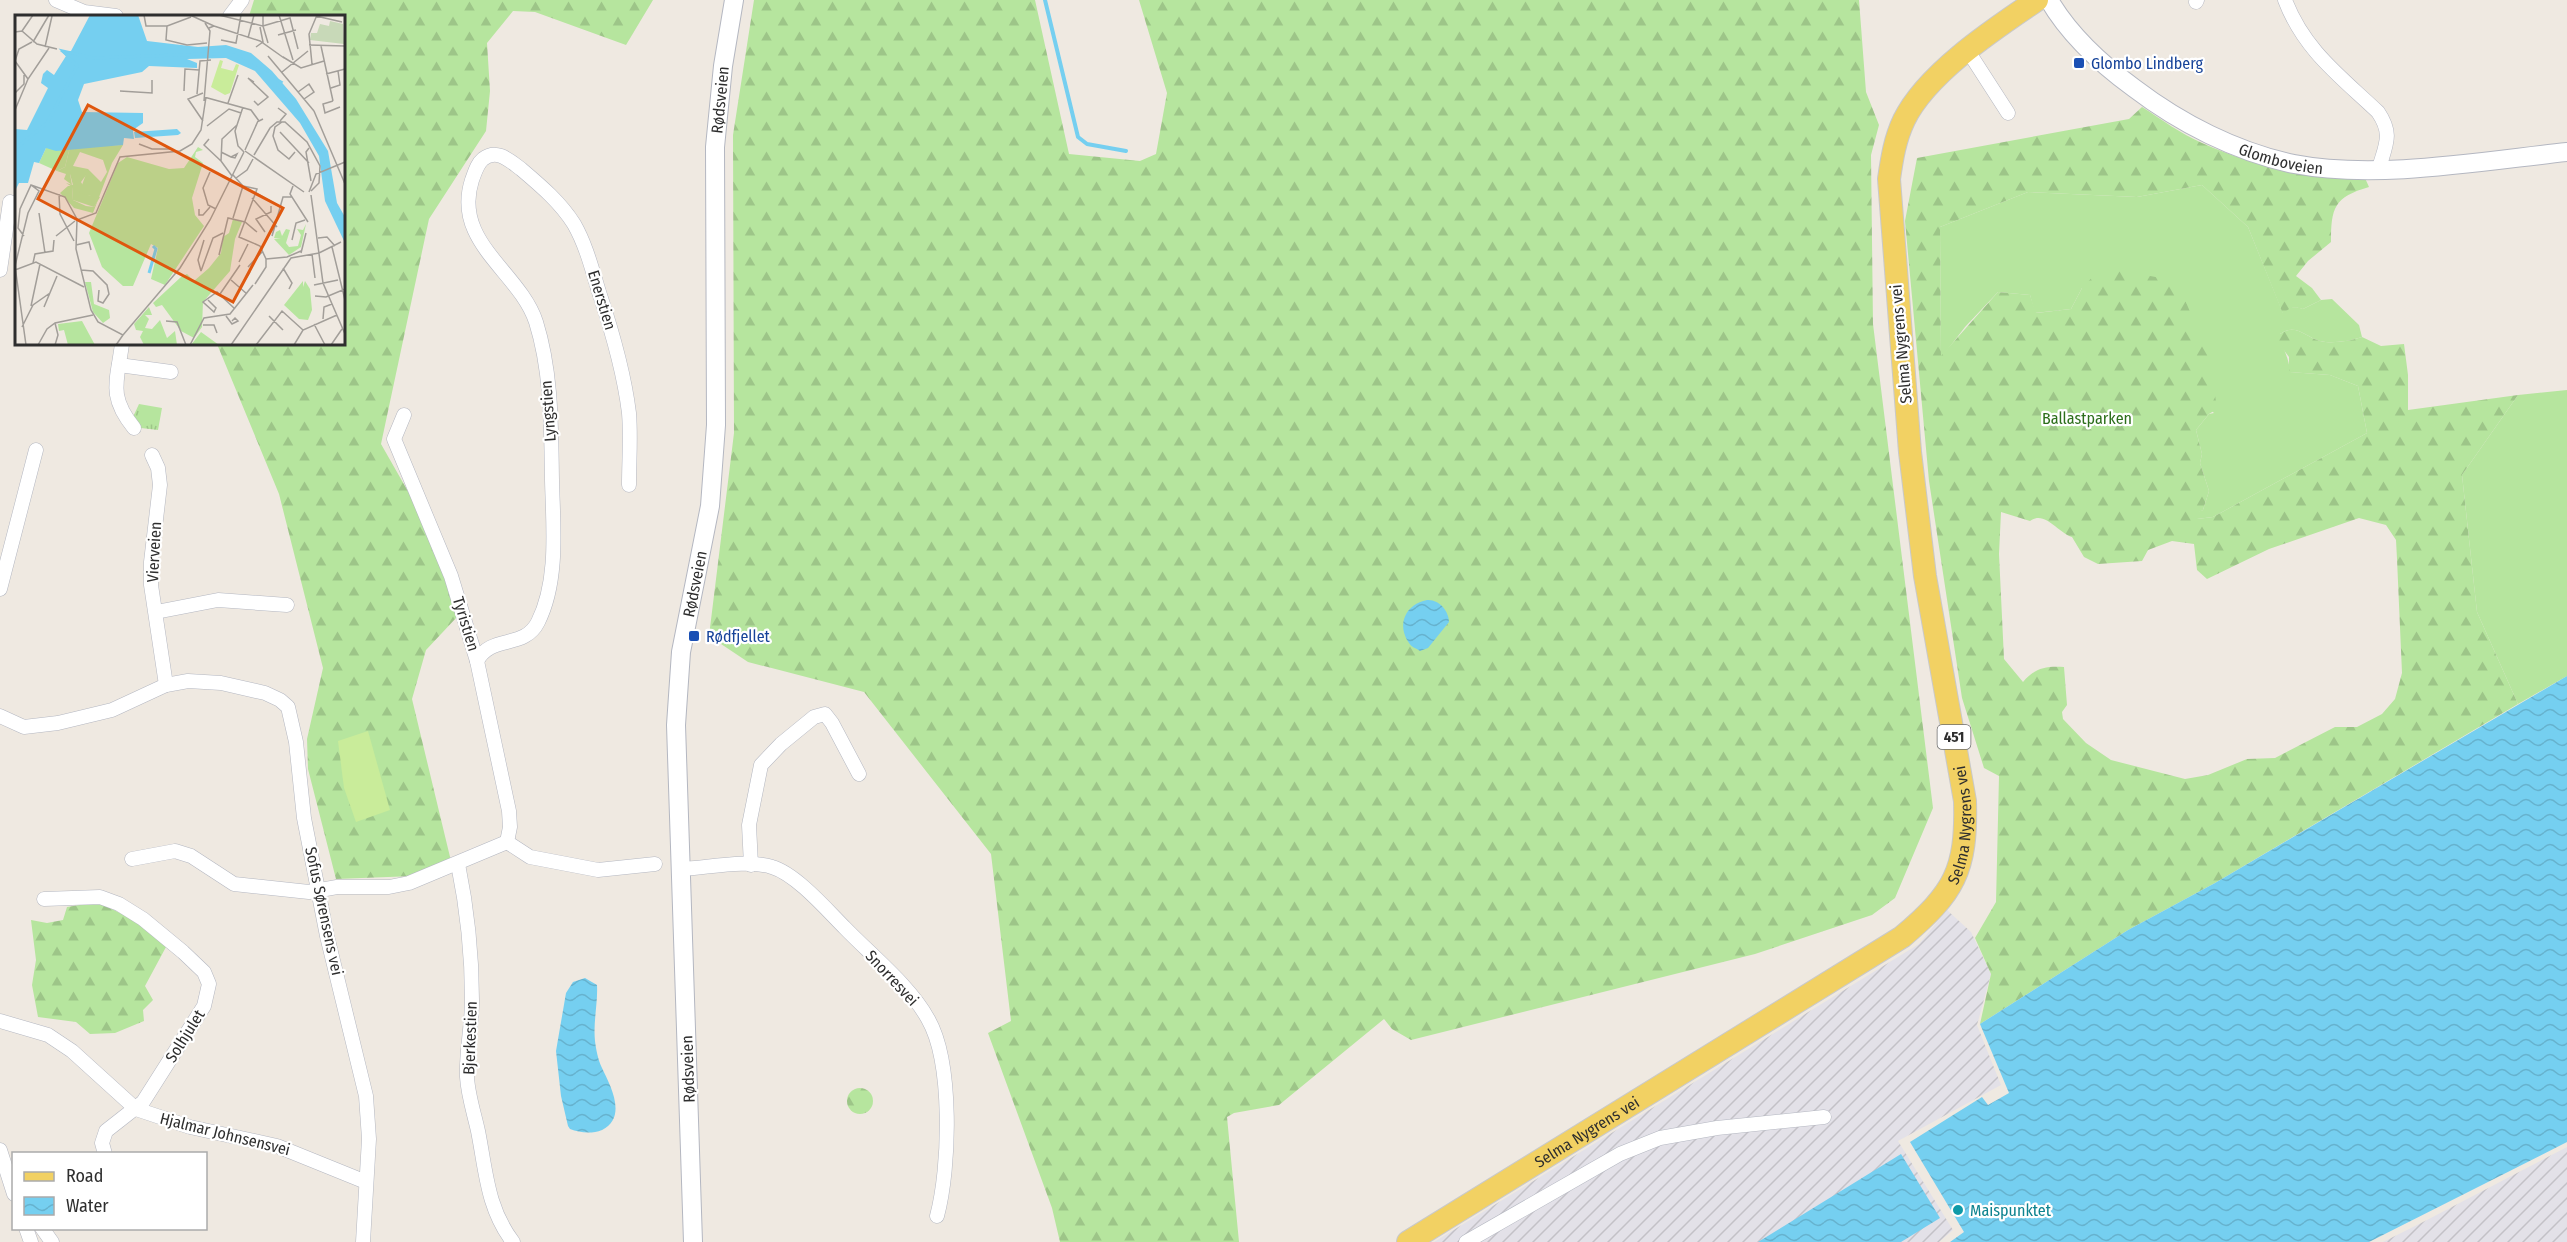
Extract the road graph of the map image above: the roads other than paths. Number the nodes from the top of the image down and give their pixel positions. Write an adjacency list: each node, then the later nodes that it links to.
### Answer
1 (56, 0): 7 (street)
2 (242, 0): 8 (street)
3 (734, 0): 36 (street, Rødsveien)
4 (2037, 0): 9 (main road, Selma Nygrens vei / 451)
5 (2049, 0): 13 (street, Glomboveien)
6 (2285, 0): 13 (street)
7 (108, 15)
8 (231, 15)
9 (1968, 51): 10 (street); 50 (main road, Selma Nygrens vei / 451)
10 (2008, 113)
11 (2567, 152): 13 (street, Glomboveien)
12 (496, 154): 23 (street, Enerstien); 27 (street, Lyngstien)
13 (2379, 168)
14 (9, 201): 15 (street)
15 (0, 270)
16 (122, 345): 17 (street)
17 (119, 365): 18 (street); 20 (street)
18 (171, 372)
19 (404, 415): 27 (street, Tyristien)
20 (134, 428)
21 (36, 450): 24 (street)
22 (152, 456): 26 (street, Vierveien)
23 (629, 485)
24 (0, 589)
25 (287, 605): 26 (street)
26 (156, 612): 28 (street, Vierveien)
27 (477, 662): 31 (street, Tyristien)
28 (166, 685): 29 (street, Sofus Sørensens vei); 37 (street, Sofus Sørensens vei)
29 (0, 716)
30 (859, 774): 35 (street)
31 (507, 843): 33 (street); 34 (street)
32 (132, 859): 37 (street)
33 (458, 864): 37 (street); 48 (street, Bjerkestien)
34 (655, 864)
35 (751, 864): 36 (street, Snorresvei); 46 (street, Snorresvei)
36 (681, 869): 49 (street, Rødsveien)
37 (319, 890): 44 (street, Sofus Sørensens vei)
38 (45, 899): 40 (street, Solhjulet)
39 (0, 1021): 40 (street, Hjalmar Johnsensvei)
40 (136, 1109): 43 (street, Solhjulet); 44 (street, Hjalmar Johnsensvei)
41 (1824, 1118): 51 (street)
42 (0, 1150): 45 (street)
43 (104, 1152)
44 (366, 1182): 47 (street, Sofus Sørensens vei)
45 (12, 1188)
46 (937, 1216)
47 (363, 1242)
48 (513, 1242)
49 (693, 1242)
50 (1408, 1242)
51 (1466, 1242)

